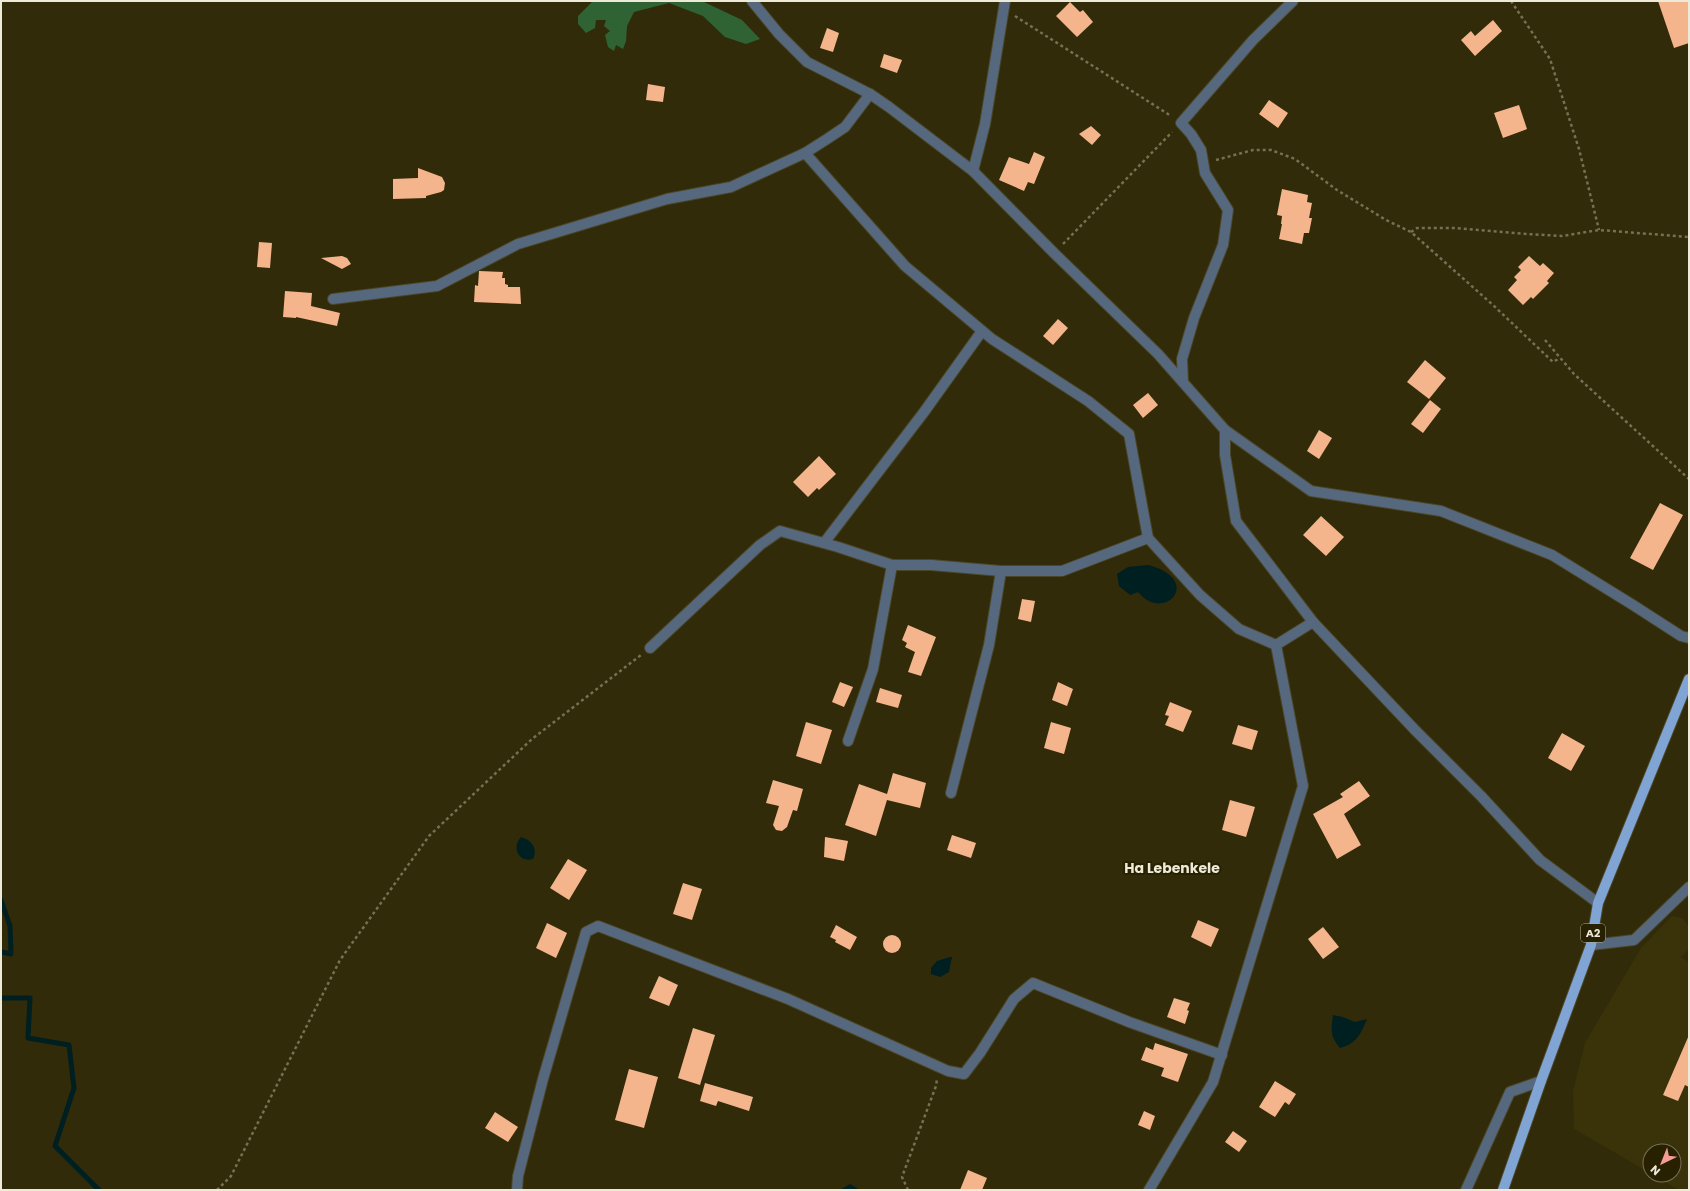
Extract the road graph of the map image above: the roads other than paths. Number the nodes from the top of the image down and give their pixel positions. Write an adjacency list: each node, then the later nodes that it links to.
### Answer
1 (752, 1): 4 (street)
2 (1293, 1): 9 (street)
3 (1004, 5): 6 (street)
4 (870, 94): 5 (street); 6 (street)
5 (805, 152): 7 (street); 8 (street)
6 (973, 171): 9 (street)
7 (333, 300)
8 (982, 330): 11 (street); 12 (street)
9 (1183, 382): 10 (street)
10 (1225, 430): 15 (street); 16 (street)
11 (1148, 538): 14 (street); 17 (street)
12 (824, 543): 13 (street); 18 (street)
13 (892, 565): 14 (street); 20 (street)
14 (1001, 572): 21 (street)
15 (1313, 622): 17 (street); 23 (street)
16 (1689, 638)
17 (1276, 645): 25 (street)
18 (650, 648)
19 (1689, 679): 23 (main road, A2)
20 (848, 741)
21 (951, 793)
22 (1689, 887): 24 (street)
23 (1598, 903): 24 (main road, A2)
24 (1592, 945): 26 (main road, A2)
25 (1222, 1055): 27 (street); 28 (street)
26 (1541, 1081): 29 (street); 30 (main road, A2)
27 (516, 1190)
28 (1149, 1190)
29 (1466, 1190)
30 (1502, 1190)

